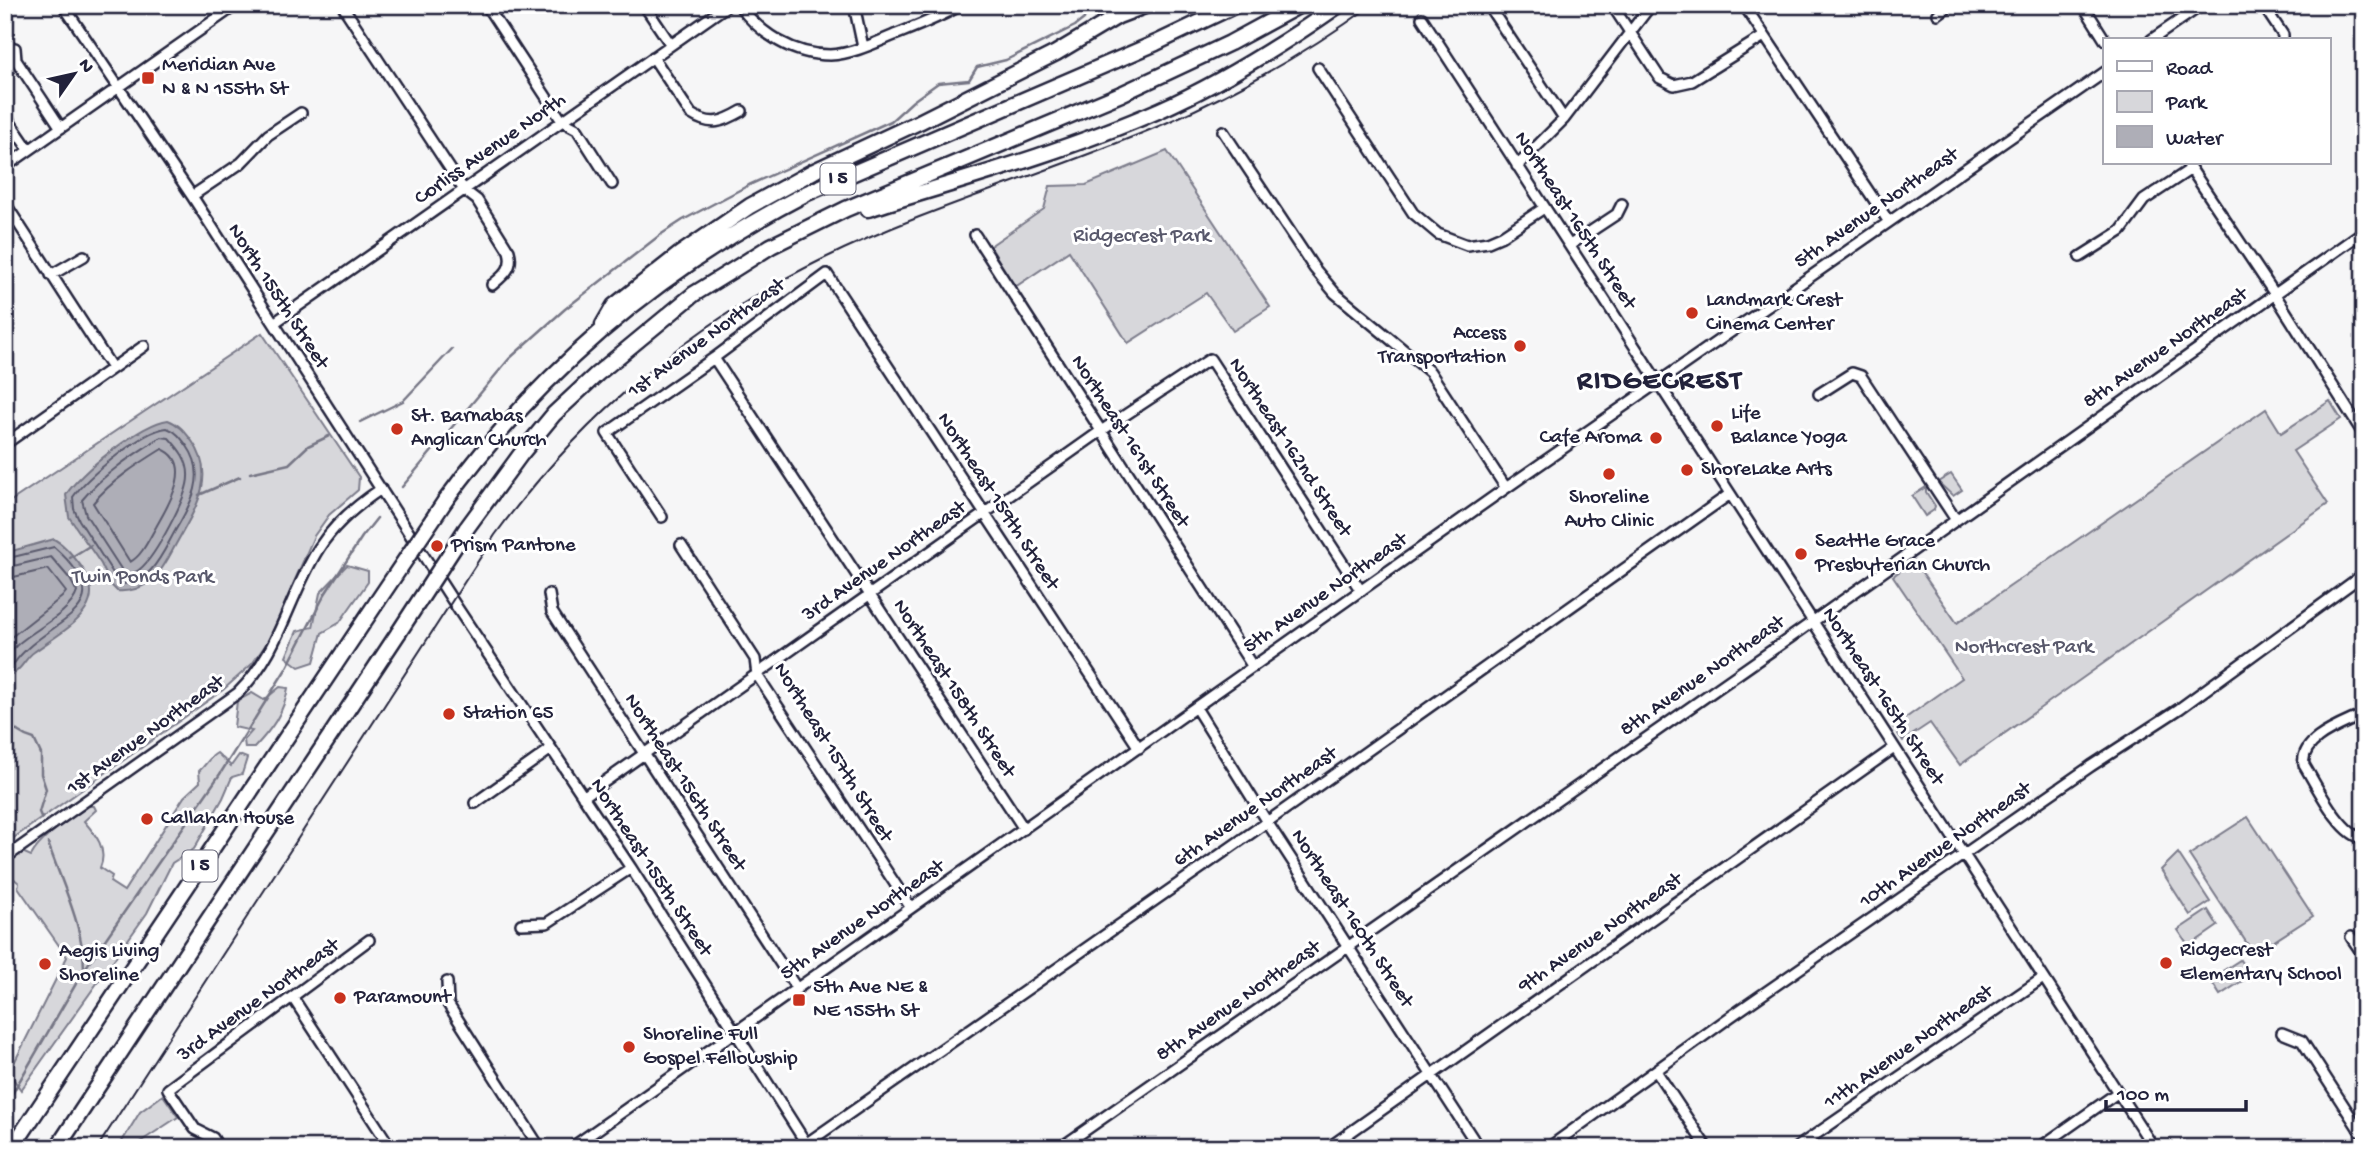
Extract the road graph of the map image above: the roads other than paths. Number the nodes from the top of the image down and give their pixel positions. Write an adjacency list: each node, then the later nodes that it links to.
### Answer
1 (64, 5): 35 (street, North 155th Street)
2 (236, 5): 35 (street)
3 (342, 5): 48 (street)
4 (486, 5): 40 (street)
5 (645, 5): 29 (street)
6 (728, 5): 29 (street, Corliss Avenue North)
7 (739, 5): 30 (street)
8 (854, 5): 30 (street)
9 (961, 5): 30 (street)
10 (1147, 5): 65 (highway)
11 (1236, 5): 65 (highway, I 5)
12 (1300, 5): 54 (highway, I 5)
13 (1339, 5): 54 (highway)
14 (1488, 5): 39 (street)
15 (1612, 5): 24 (street)
16 (1651, 5): 24 (street)
17 (1744, 5): 25 (street)
18 (1950, 5): 22 (street)
19 (2083, 5): 26 (street)
20 (2202, 5): 27 (street)
21 (2263, 5): 28 (street)
22 (1938, 13)
23 (1422, 18): 44 (street, Northeast 165th Street)
24 (1630, 34): 25 (street); 39 (street)
25 (1764, 36): 53 (street)
26 (2104, 38)
27 (2154, 38)
28 (2283, 38)
29 (671, 45): 32 (street, Corliss Avenue North)
30 (863, 47)
31 (15, 48): 41 (street)
32 (653, 58): 36 (street); 40 (street, Corliss Avenue North)
33 (1318, 68): 52 (street)
34 (2103, 73): 53 (street, 5th Avenue Northeast)
35 (118, 87): 41 (street); 49 (street, North 155th Street)
36 (742, 111)
37 (301, 113): 49 (street)
38 (5, 115): 43 (street)
39 (1564, 119): 44 (street)
40 (562, 121): 47 (street); 48 (street, Corliss Avenue North)
41 (61, 128): 43 (street)
42 (1223, 131): 75 (street)
43 (29, 150): 46 (street)
44 (1517, 166): 52 (street, Northeast 165th Street)
45 (2189, 166): 59 (street); 63 (street)
46 (5, 167)
47 (612, 184)
48 (464, 190): 62 (street); 64 (street, Corliss Avenue North)
49 (192, 196): 64 (street, North 155th Street)
50 (5, 203): 61 (street)
51 (1622, 204): 57 (street)
52 (1544, 208): 57 (street, Northeast 165th Street)
53 (1889, 222): 70 (street, 5th Avenue Northeast)
54 (811, 226): 118 (highway, I 5, bridge)
55 (2364, 231): 63 (street, 8th Avenue Northeast)
56 (975, 235): 72 (street, Northeast 161st Street)
57 (1570, 245): 70 (street, Northeast 165th Street)
58 (84, 256): 61 (street)
59 (2080, 257)
60 (827, 274): 67 (street, 1st Avenue Northeast); 78 (street, Northeast 159th Street)
61 (51, 275): 69 (street)
62 (492, 285)
63 (2274, 293): 73 (street); 80 (street, 8th Avenue Northeast)
64 (274, 323): 76 (street, North 155th Street)
65 (598, 332): 122 (highway, I 5, bridge)
66 (144, 346): 69 (street)
67 (714, 358): 79 (street, 1st Avenue Northeast); 85 (street, Northeast 158th Street)
68 (1210, 359): 72 (street, 3rd Avenue Northeast); 83 (street, Northeast 162nd Street)
69 (112, 368): 74 (street)
70 (1658, 382): 75 (street, 5th Avenue Northeast); 77 (street, Northeast 165th Street)
71 (1819, 394): 80 (street)
72 (1101, 431): 78 (street, 3rd Avenue Northeast); 88 (street, Northeast 161st Street)
73 (2364, 435)
74 (5, 444)
75 (1506, 488): 83 (street, 5th Avenue Northeast)
76 (381, 489): 86 (street, North 155th Street); 102 (street, 1st Avenue Northeast)
77 (1730, 494): 87 (street, Northeast 165th Street); 98 (street, 6th Avenue Northeast)
78 (984, 514): 85 (street, 3rd Avenue Northeast); 92 (street, Northeast 159th Street)
79 (663, 517)
80 (1956, 520): 87 (street, 8th Avenue Northeast)
81 (681, 545): 89 (street, Northeast 157th Street)
82 (2364, 574): 101 (street, 10th Avenue Northeast)
83 (1361, 591): 88 (street, 5th Avenue Northeast)
84 (549, 594): 95 (street, Northeast 156th Street)
85 (870, 595): 89 (street, 3rd Avenue Northeast); 99 (street, Northeast 158th Street)
86 (458, 609): 94 (street, Northeast 155th Street)
87 (1812, 622): 93 (street, Northeast 165th Street); 108 (street, 8th Avenue Northeast)
88 (1253, 667): 90 (street, 5th Avenue Northeast)
89 (757, 675): 95 (street, 3rd Avenue Northeast); 104 (street, Northeast 157th Street)
90 (1196, 708): 92 (street, 5th Avenue Northeast); 98 (street, Northeast 160th Street)
91 (2364, 714): 100 (street)
92 (1139, 748): 99 (street, 5th Avenue Northeast)
93 (1894, 748): 101 (street, Northeast 165th Street); 117 (street, 9th Avenue Northeast)
94 (551, 749): 96 (street, Northeast 155th Street); 97 (street)
95 (645, 755): 96 (street, 3rd Avenue Northeast); 112 (street, Northeast 156th Street)
96 (583, 797): 103 (street, Northeast 155th Street)
97 (475, 803)
98 (1267, 822): 108 (street, Northeast 160th Street); 121 (street, 6th Avenue Northeast)
99 (1024, 829): 104 (street, 5th Avenue Northeast)
100 (2364, 838)
101 (1964, 856): 110 (street, Northeast 165th Street); 116 (street, 10th Avenue Northeast)
102 (5, 858)
103 (631, 868): 105 (street); 115 (street, Northeast 155th Street)
104 (911, 908): 112 (street, 5th Avenue Northeast)
105 (521, 924)
106 (2351, 937): 109 (street)
107 (369, 940): 113 (street, 3rd Avenue Northeast)
108 (1349, 946): 117 (street, Northeast 160th Street); 129 (street, 8th Avenue Northeast)
109 (2364, 956)
110 (2043, 978): 119 (street, Northeast 165th Street); 134 (street, 11th Avenue Northeast)
111 (447, 982): 127 (street)
112 (797, 989): 115 (street, 5th Avenue Northeast)
113 (293, 998): 125 (street, 3rd Avenue Northeast); 126 (street)
114 (2282, 1033): 120 (street)
115 (735, 1034): 121 (street, Northeast 155th Street); 128 (street, 5th Avenue Northeast)
116 (1656, 1071): 132 (street, 10th Avenue Northeast); 133 (street)
117 (1433, 1075): 130 (street, 9th Avenue Northeast); 131 (street, Northeast 160th Street)
118 (106, 1076): 123 (highway, I 5); 124 (highway)
119 (2118, 1093): 135 (street); 136 (street, Northeast 165th Street)
120 (2364, 1137)
121 (805, 1146)
122 (10, 1148)
123 (57, 1148)
124 (69, 1148)
125 (219, 1148)
126 (391, 1148)
127 (540, 1148)
128 (570, 1148)
129 (1060, 1148)
130 (1328, 1148)
131 (1479, 1148)
132 (1548, 1148)
133 (1707, 1148)
134 (1796, 1148)
135 (2039, 1148)
136 (2154, 1148)

